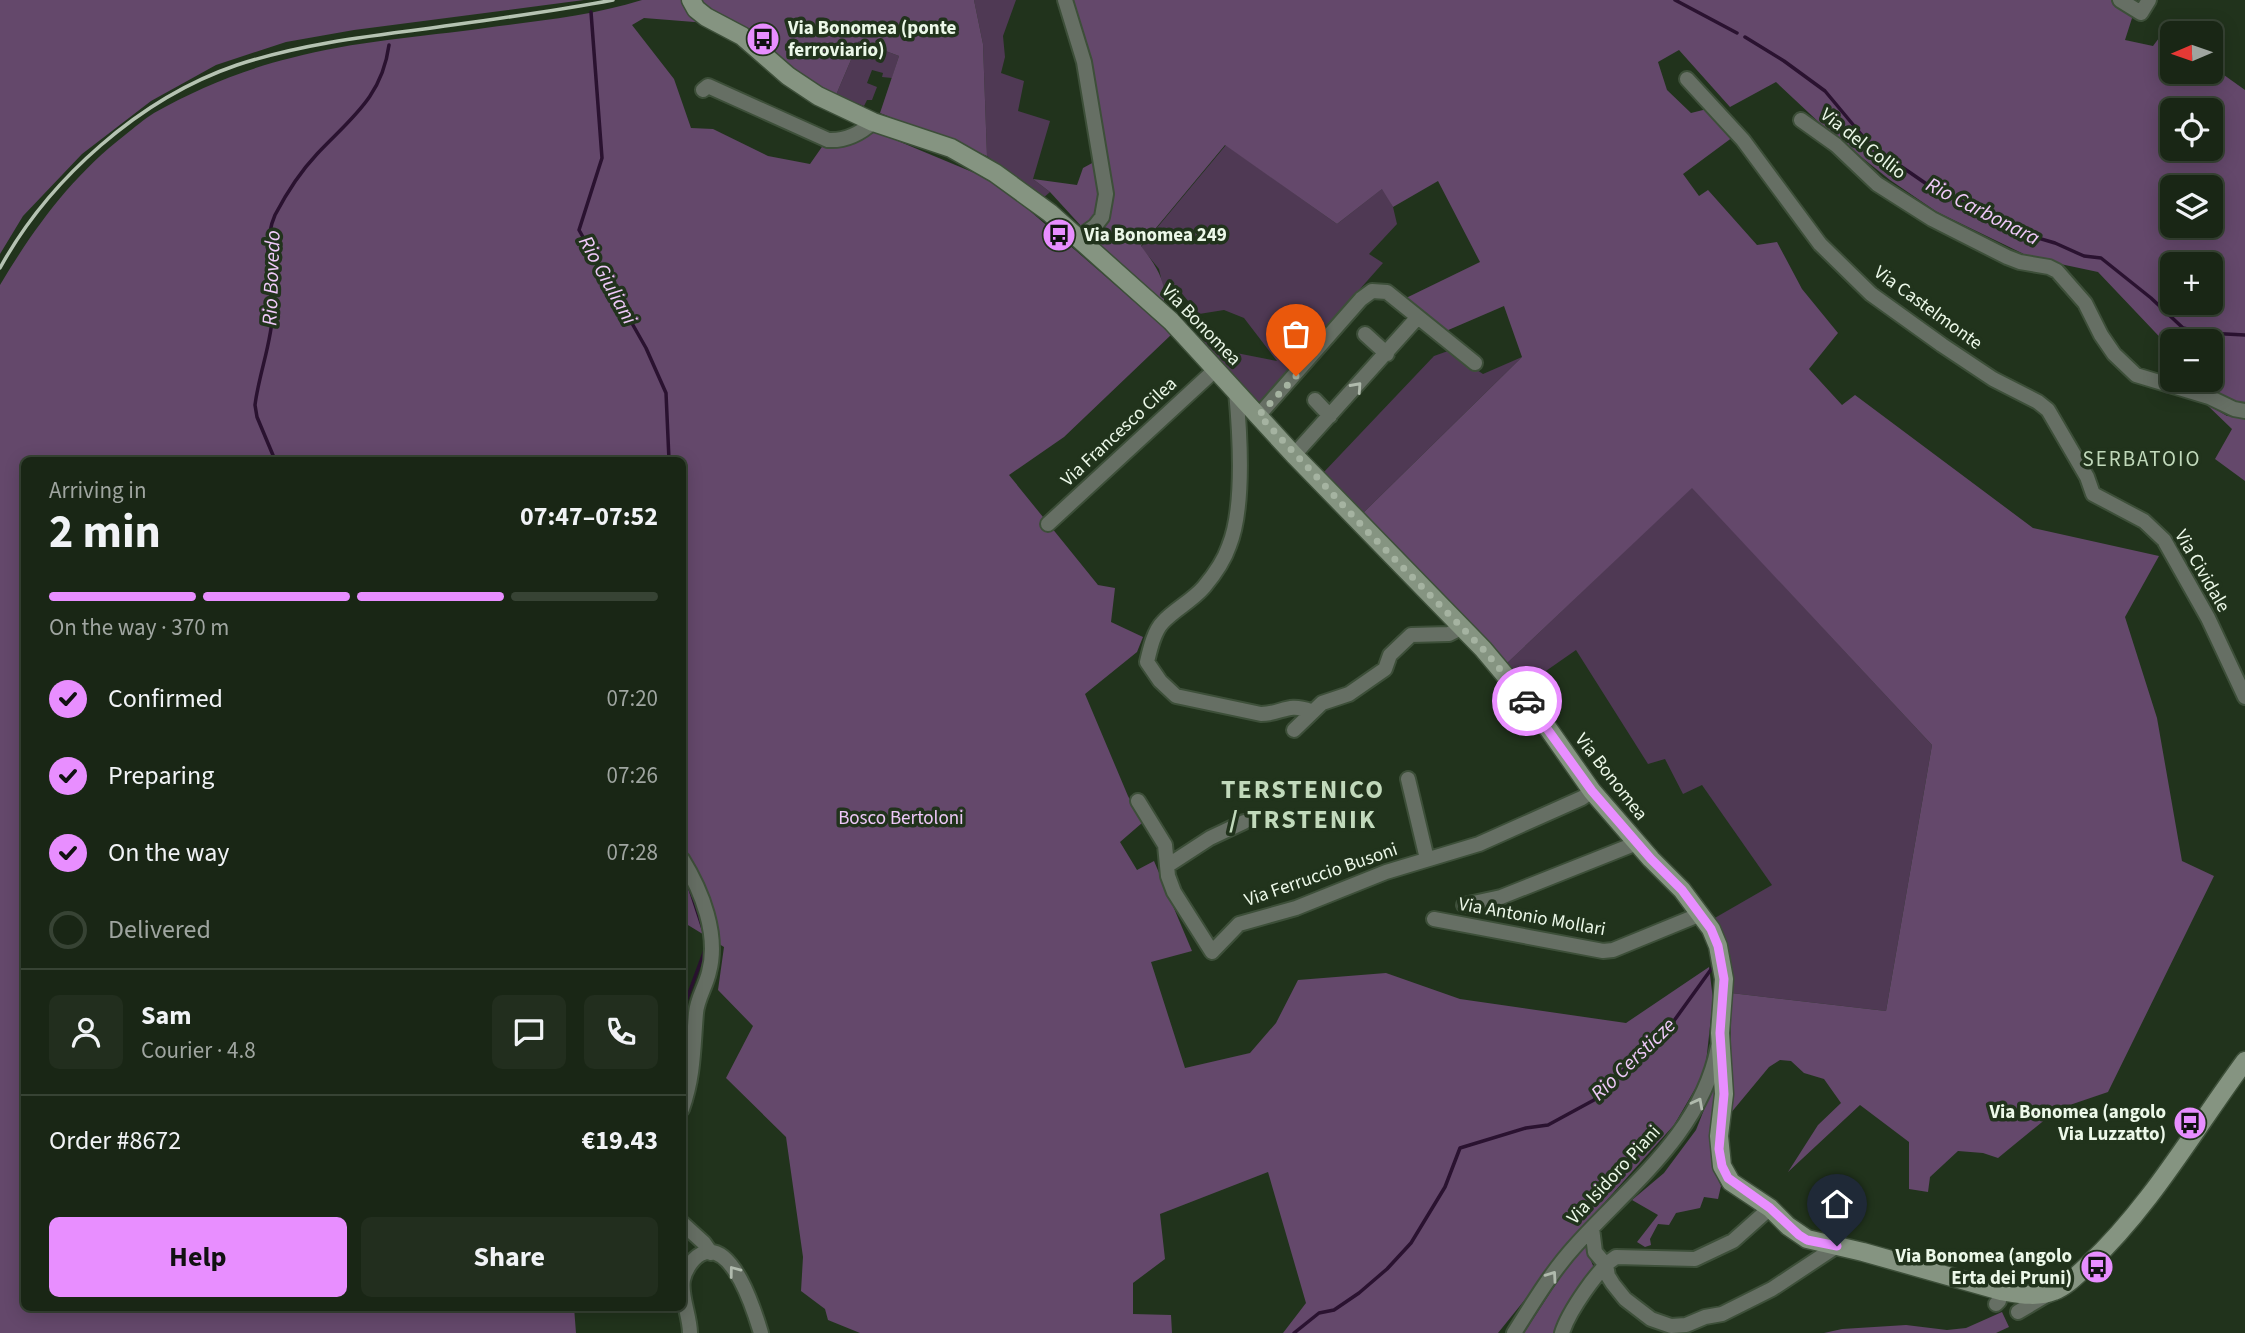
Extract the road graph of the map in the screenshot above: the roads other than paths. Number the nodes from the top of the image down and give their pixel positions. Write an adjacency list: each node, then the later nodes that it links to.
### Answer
1 (691, 0): 8 (street, Via Bonomea)
2 (1065, 0): 9 (street)
3 (2120, 0): 4 (street)
4 (2145, 7)
5 (1687, 79): 21 (street, Via Castelmonte)
6 (703, 90): 8 (street)
7 (1801, 120): 17 (street, Via del Collio)
8 (873, 122): 9 (street, Via Bonomea)
9 (1078, 239): 14 (street, Via Bonomea)
10 (1418, 318): 12 (street); 13 (street); 18 (street)
11 (1365, 334): 12 (street)
12 (1387, 354): 19 (street, one-way to 12)
13 (1475, 363)
14 (1216, 369): 15 (street, Via Bonomea); 22 (street, Via Francesco Cilea)
15 (1236, 391): 18 (street, Via Bonomea); 25 (street)
16 (1315, 400): 19 (street)
17 (2245, 411)
18 (1259, 415): 20 (street, Via Bonomea)
19 (1330, 416): 20 (street)
20 (1294, 455): 23 (street, Via Bonomea)
21 (2093, 494): 24 (street, Via Cividale)
22 (1048, 524)
23 (1461, 628): 25 (street); 28 (street, Via Bonomea)
24 (2245, 697)
25 (1311, 711): 26 (street)
26 (1294, 730)
27 (1408, 779): 32 (street, Via Ferruccio Busoni)
28 (1592, 791): 31 (street, Via Bonomea); 32 (street, Via Ferruccio Busoni)
29 (1138, 801): 33 (street, Via Ferruccio Busoni)
30 (1244, 822): 33 (street)
31 (1637, 843): 35 (street); 36 (street, Via Bonomea)
32 (1427, 859): 33 (street, Via Ferruccio Busoni)
33 (1167, 866)
34 (686, 867): 40 (street)
35 (1464, 905)
36 (1701, 914): 37 (street, Via Antonio Mollari); 38 (street, Via Bonomea)
37 (1434, 919)
38 (1720, 1033): 41 (street, Via Bonomea); 43 (street, Via Isidoro Piani, one-way to 38)
39 (2245, 1061): 48 (street)
40 (686, 1097)
41 (1770, 1208): 44 (street, Via Bonomea); 46 (street)
42 (686, 1227): 45 (street)
43 (1592, 1228): 46 (street); 53 (street, Via Isidoro Piani, one-way to 43)
44 (1837, 1246): 46 (street); 48 (street, Via Bonomea)
45 (711, 1253): 47 (street); 52 (street, one-way to 45)
46 (1606, 1265): 54 (street)
47 (686, 1274)
48 (2055, 1291): 50 (street)
49 (686, 1296): 51 (street)
50 (2018, 1312)
51 (690, 1333)
52 (761, 1333)
53 (1514, 1333)
54 (1562, 1333)

